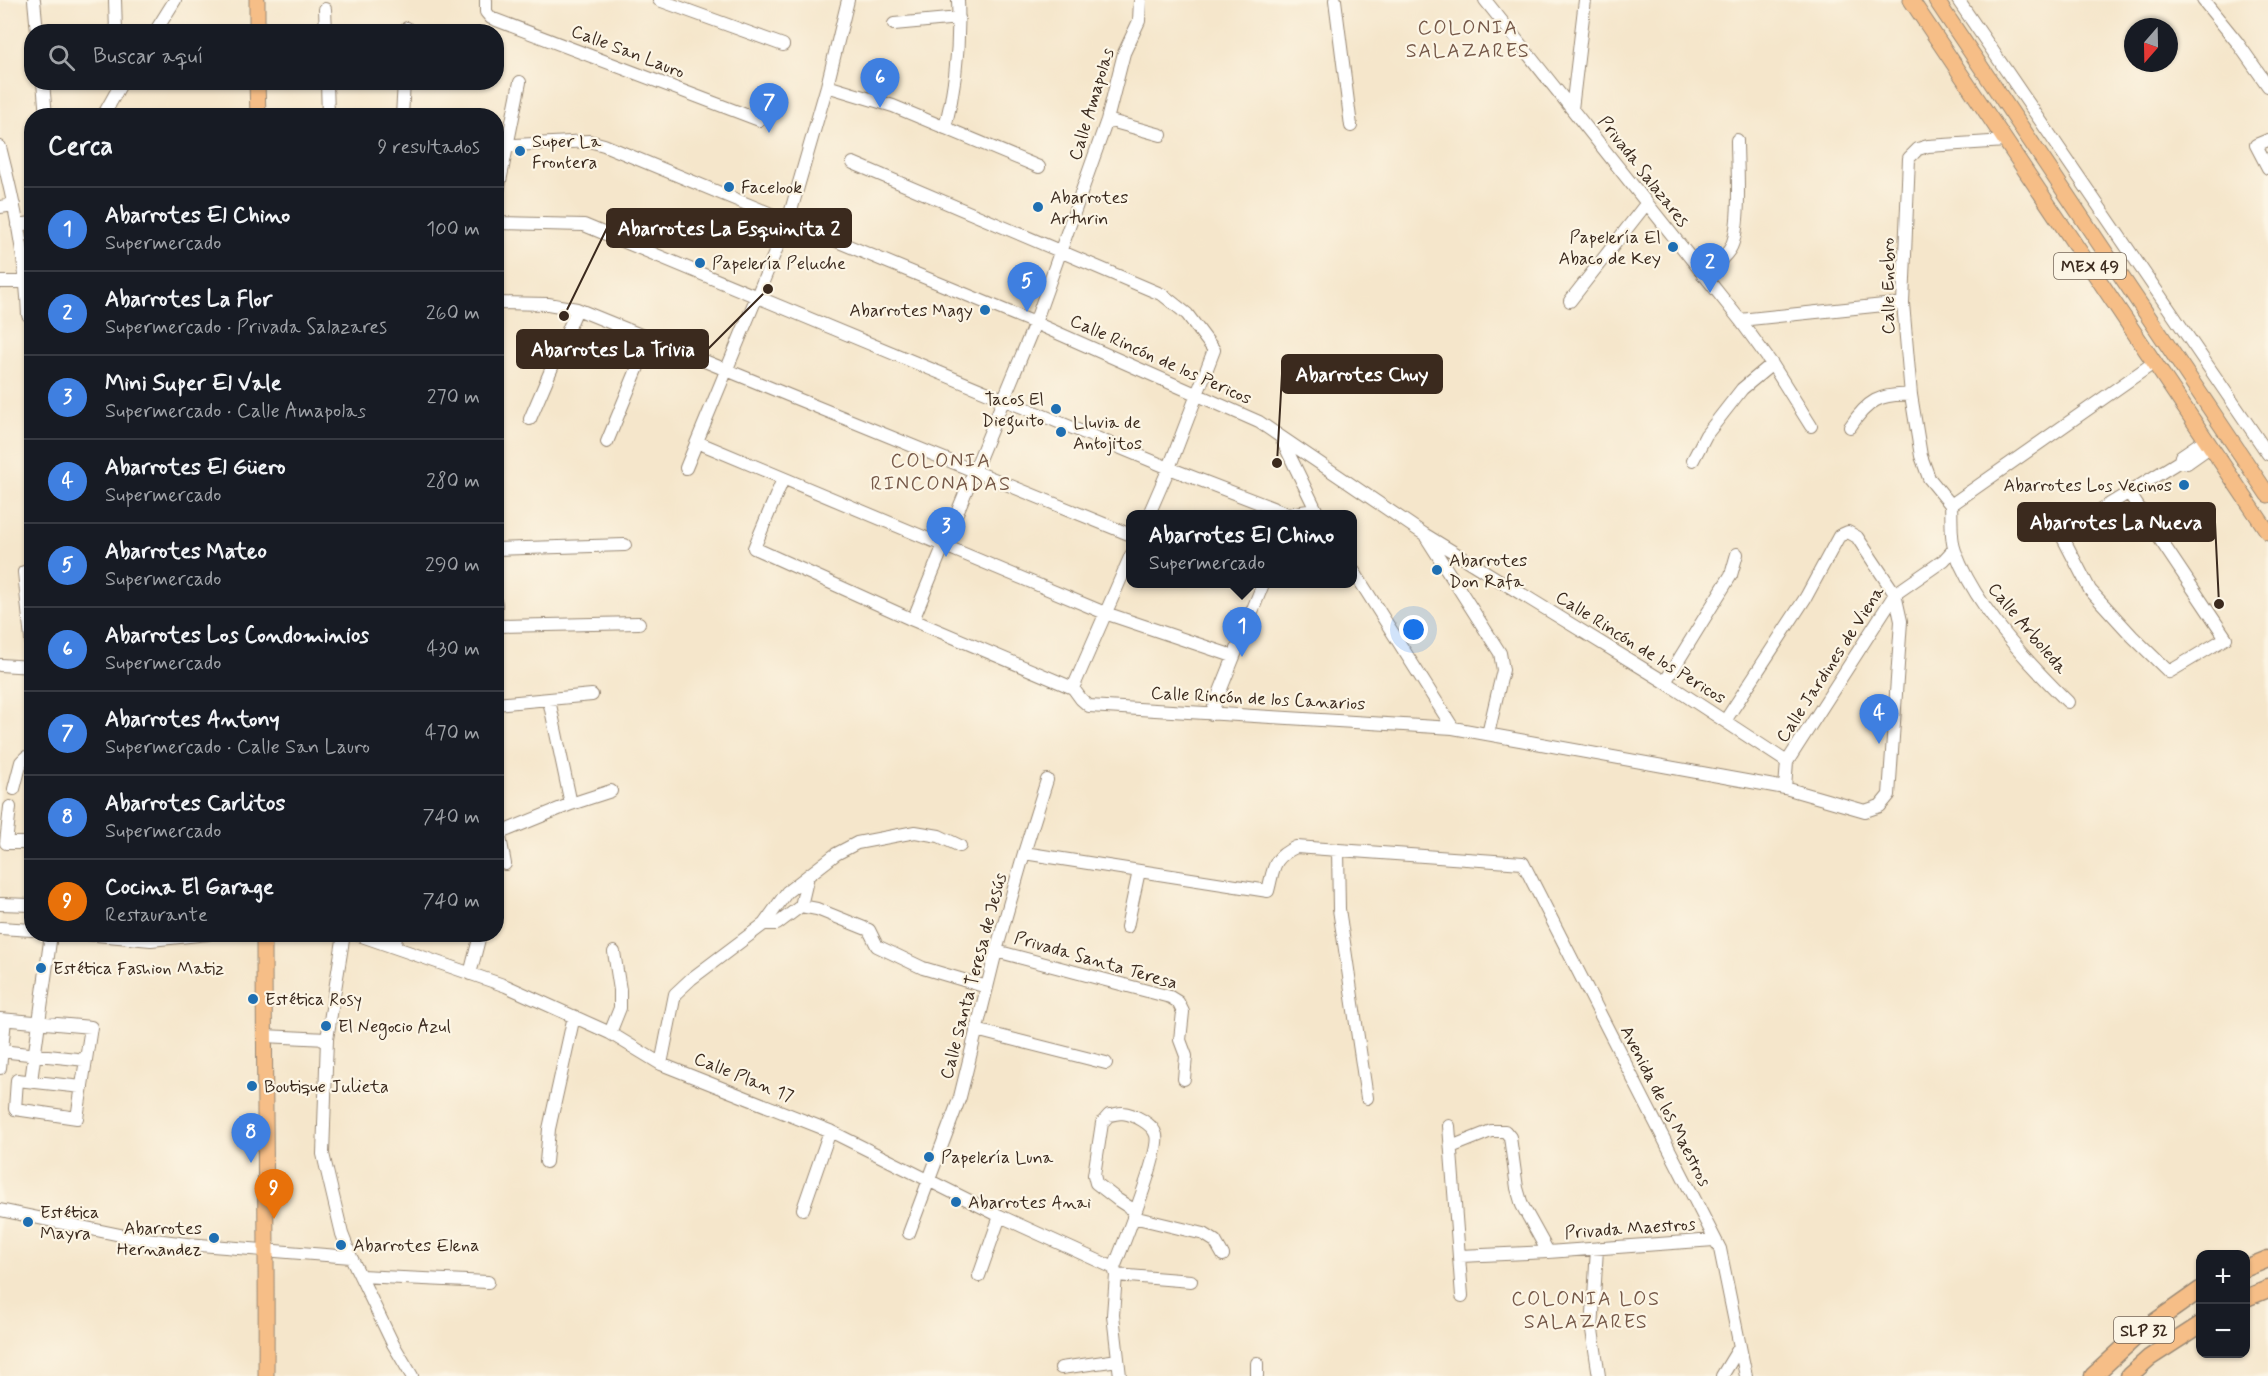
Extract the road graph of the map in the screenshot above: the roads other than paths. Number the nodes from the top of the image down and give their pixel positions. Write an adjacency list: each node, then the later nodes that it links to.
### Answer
1 (34, 0): 19 (street)
2 (115, 0): 20 (street)
3 (175, 0): 21 (street)
4 (257, 0): 22 (main road)
5 (659, 0): 25 (street)
6 (848, 0): 27 (street)
7 (958, 0): 18 (street)
8 (1140, 0): 42 (street, Calle Amapolas)
9 (1335, 0): 44 (street)
10 (1485, 0): 39 (street, Privada Salazares)
11 (1585, 0): 39 (street)
12 (1911, 0): 50 (main road, MEX 49)
13 (1936, 0): 43 (main road, MEX 49)
14 (1958, 0): 40 (street)
15 (2203, 0): 28 (street)
16 (486, 6): 41 (street, Calle San Lauro)
17 (325, 9): 23 (street)
18 (959, 18): 24 (street); 45 (street)
19 (36, 24)
20 (116, 24)
21 (159, 24)
22 (257, 24)
23 (326, 24)
24 (894, 24)
25 (783, 45)
26 (520, 82): 47 (street)
27 (826, 86): 45 (street); 61 (street)
28 (2268, 86)
29 (44, 90): 34 (street)
30 (117, 90): 35 (street)
31 (257, 90): 36 (main road)
32 (327, 90): 37 (street)
33 (404, 90): 38 (street)
34 (45, 108)
35 (107, 108)
36 (258, 108)
37 (328, 108)
38 (402, 108)
39 (1572, 109): 58 (street, Privada Salazares)
40 (2035, 113): 43 (street); 53 (street)
41 (759, 120)
42 (1107, 120): 46 (street); 65 (street, Calle Amapolas)
43 (2018, 124): 56 (main road, MEX 49)
44 (1351, 126)
45 (945, 128): 55 (street)
46 (1161, 135)
47 (504, 139)
48 (1737, 140): 67 (street)
49 (2268, 140): 57 (street)
50 (2006, 141): 73 (street, Calle Enebro); 78 (main road, MEX 49)
51 (504, 146): 61 (street, Calle Rincón de los Pericos)
52 (0, 147): 59 (street)
53 (2065, 157): 56 (street); 91 (street)
54 (853, 163): 65 (street)
55 (1039, 167)
56 (2048, 168): 98 (main road, MEX 49)
57 (2268, 168)
58 (1646, 204): 67 (street, Privada Salazares); 71 (street)
59 (14, 206): 60 (street); 63 (street)
60 (0, 207)
61 (788, 221): 70 (street); 76 (street, Calle Rincón de los Pericos)
62 (504, 223): 70 (street)
63 (17, 225): 64 (street); 66 (street)
64 (24, 225)
65 (1060, 251): 76 (street, Calle Amapolas); 81 (street)
66 (24, 255)
67 (1703, 275): 75 (street, Privada Salazares)
68 (24, 277): 69 (street)
69 (0, 282)
70 (757, 297): 80 (street); 83 (street)
71 (1570, 301)
72 (504, 303): 74 (street)
73 (1903, 303): 75 (street); 82 (street, Calle Enebro)
74 (577, 309): 77 (street); 84 (street)
75 (1740, 320): 79 (street, Privada Salazares)
76 (1035, 323): 81 (street, Calle Rincón de los Pericos); 83 (street, Calle Amapolas)
77 (650, 339): 80 (street); 88 (street)
78 (2155, 363): 90 (main road, MEX 49); 99 (street)
79 (1772, 364): 85 (street, Privada Salazares); 92 (street)
80 (726, 370): 89 (street); 95 (street)
81 (1198, 394): 87 (street, Calle Rincón de los Pericos); 94 (street)
82 (1911, 395): 86 (street); 99 (street, Calle Enebro)
83 (1004, 400): 94 (street); 95 (street, Calle Amapolas)
84 (531, 420)
85 (1811, 426)
86 (1850, 427)
87 (1281, 439): 102 (street); 105 (street, Calle Rincón de los Pericos)
88 (607, 442)
89 (697, 442): 93 (street); 96 (street)
90 (2208, 443): 97 (street); 103 (main road, MEX 49)
91 (2268, 454)
92 (1692, 460)
93 (686, 468)
94 (1169, 468): 100 (street); 101 (street)
95 (974, 471): 104 (street); 106 (street, Calle Amapolas)
96 (783, 479): 106 (street); 116 (street, Calle Rincón de los Canarios)
97 (2129, 493): 97 (street)
98 (2268, 495)
99 (1951, 505): 109 (street, Calle Arboleda)
100 (1151, 510)
101 (1278, 510)
102 (1315, 510)
103 (2268, 532)
104 (1126, 533)
105 (1424, 534): 122 (street, Calle Rincón de los Pericos); 131 (street)
106 (945, 544): 115 (street); 116 (street, Calle Amapolas)
107 (624, 545): 108 (street)
108 (504, 549)
109 (1954, 549): 114 (street, Calle Jardines de Viena); 126 (street, Calle Arboleda)
110 (1737, 554): 122 (street)
111 (1126, 566): 115 (street)
112 (1357, 576): 130 (street)
113 (1260, 588): 119 (street)
114 (1895, 594): 129 (street); 133 (street, Calle Jardines de Viena); 135 (street, Calle Rincón de los Canarios)
115 (1105, 613): 119 (street); 123 (street)
116 (913, 620): 123 (street, Calle Rincón de los Canarios)
117 (639, 622): 118 (street)
118 (504, 627)
119 (1233, 656): 128 (street)
120 (0, 665): 121 (street)
121 (24, 666)
122 (1665, 682): 129 (street, Calle Rincón de los Pericos)
123 (1074, 687): 128 (street, Calle Rincón de los Canarios)
124 (592, 695): 125 (street)
125 (549, 700): 127 (street); 138 (street)
126 (2068, 702)
127 (504, 703)
128 (1212, 714): 130 (street, Calle Rincón de los Canarios)
129 (1725, 721): 133 (street, Calle Rincón de los Pericos)
130 (1452, 728): 131 (street, Calle Rincón de los Canarios)
131 (1488, 734): 135 (street, Calle Rincón de los Canarios)
132 (24, 760): 136 (street)
133 (1787, 762): 135 (street, Calle Jardines de Viena)
134 (1047, 780): 145 (street, Calle Santa Teresa de Jesús)
135 (1785, 788)
136 (14, 789)
137 (611, 791): 138 (street)
138 (571, 804): 140 (street)
139 (10, 807): 141 (street)
140 (504, 830)
141 (24, 843)
142 (960, 846): 148 (street)
143 (1338, 850): 147 (street); 181 (street); 192 (street, Avenida de los Maestros)
144 (504, 853): 146 (street)
145 (1024, 853): 147 (street); 161 (street, Calle Santa Teresa de Jesús)
146 (506, 864)
147 (1139, 871): 153 (street)
148 (808, 876): 151 (street); 152 (street)
149 (0, 904): 150 (street)
150 (24, 905)
151 (801, 906): 152 (street); 164 (street)
152 (764, 924): 175 (street)
153 (1127, 927)
154 (0, 928): 155 (street)
155 (24, 930)
156 (50, 942): 167 (street)
157 (264, 942): 170 (main road)
158 (343, 942): 171 (street)
159 (397, 942): 163 (street, Calle Plan 17)
160 (478, 942): 163 (street)
161 (996, 951): 164 (street, Calle Santa Teresa de Jesús); 178 (street, Privada Santa Teresa)
162 (614, 952): 169 (street)
163 (470, 974): 165 (street, Calle Plan 17)
164 (987, 987): 168 (street, Calle Santa Teresa de Jesús)
165 (574, 1016): 169 (street, Calle Plan 17); 185 (street)
166 (3, 1020): 167 (street); 172 (street)
167 (38, 1022): 173 (street); 174 (street)
168 (976, 1030): 176 (street); 186 (street, Calle Santa Teresa de Jesús)
169 (610, 1033): 175 (street, Calle Plan 17)
170 (264, 1036): 171 (street); 194 (main road)
171 (327, 1039): 198 (street)
172 (1, 1051): 173 (street); 177 (street)
173 (34, 1054): 174 (street); 179 (street)
174 (86, 1060): 180 (street)
175 (661, 1064): 183 (street, Calle Plan 17)
176 (1106, 1064)
177 (0, 1068)
178 (1184, 1079)
179 (31, 1081): 180 (street); 180 (street)
180 (82, 1087)
181 (1367, 1098)
182 (1449, 1126): 184 (street)
183 (830, 1131): 186 (street, Calle Plan 17); 187 (street)
184 (1451, 1147): 195 (street); 197 (street)
185 (546, 1162)
186 (929, 1181): 190 (street, Calle Plan 17); 191 (street, Calle Santa Teresa de Jesús)
187 (803, 1209)
188 (0, 1210): 194 (street)
189 (1134, 1214): 189 (street); 196 (street); 201 (street)
190 (1000, 1215): 201 (street, Calle Plan 17); 203 (street)
191 (909, 1233)
192 (1714, 1240): 193 (street, Privada Maestros); 211 (street, Avenida de los Maestros)
193 (1597, 1249): 195 (street, Privada Maestros); 219 (street)
194 (267, 1251): 198 (street); 215 (main road)
195 (1548, 1252): 197 (street, Privada Maestros)
196 (1223, 1255)
197 (1460, 1256): 208 (street)
198 (351, 1257): 202 (street)
199 (2268, 1259): 200 (highway)
200 (2250, 1266)
201 (1115, 1271): 204 (street); 212 (street)
202 (360, 1276): 205 (street); 216 (street)
203 (979, 1276)
204 (1191, 1281)
205 (488, 1282)
206 (2268, 1289): 209 (highway)
207 (2196, 1293): 222 (highway, SLP 32)
208 (1462, 1296)
209 (2250, 1296)
210 (2196, 1328): 223 (highway, SLP 32)
211 (1739, 1348): 220 (street); 221 (street, Avenida de los Maestros)
212 (1118, 1359): 214 (street); 217 (street)
213 (1257, 1363): 218 (street)
214 (1061, 1368)
215 (266, 1376)
216 (412, 1376)
217 (1120, 1376)
218 (1257, 1376)
219 (1599, 1376)
220 (1722, 1376)
221 (1746, 1376)
222 (2093, 1376)
223 (2129, 1376)

